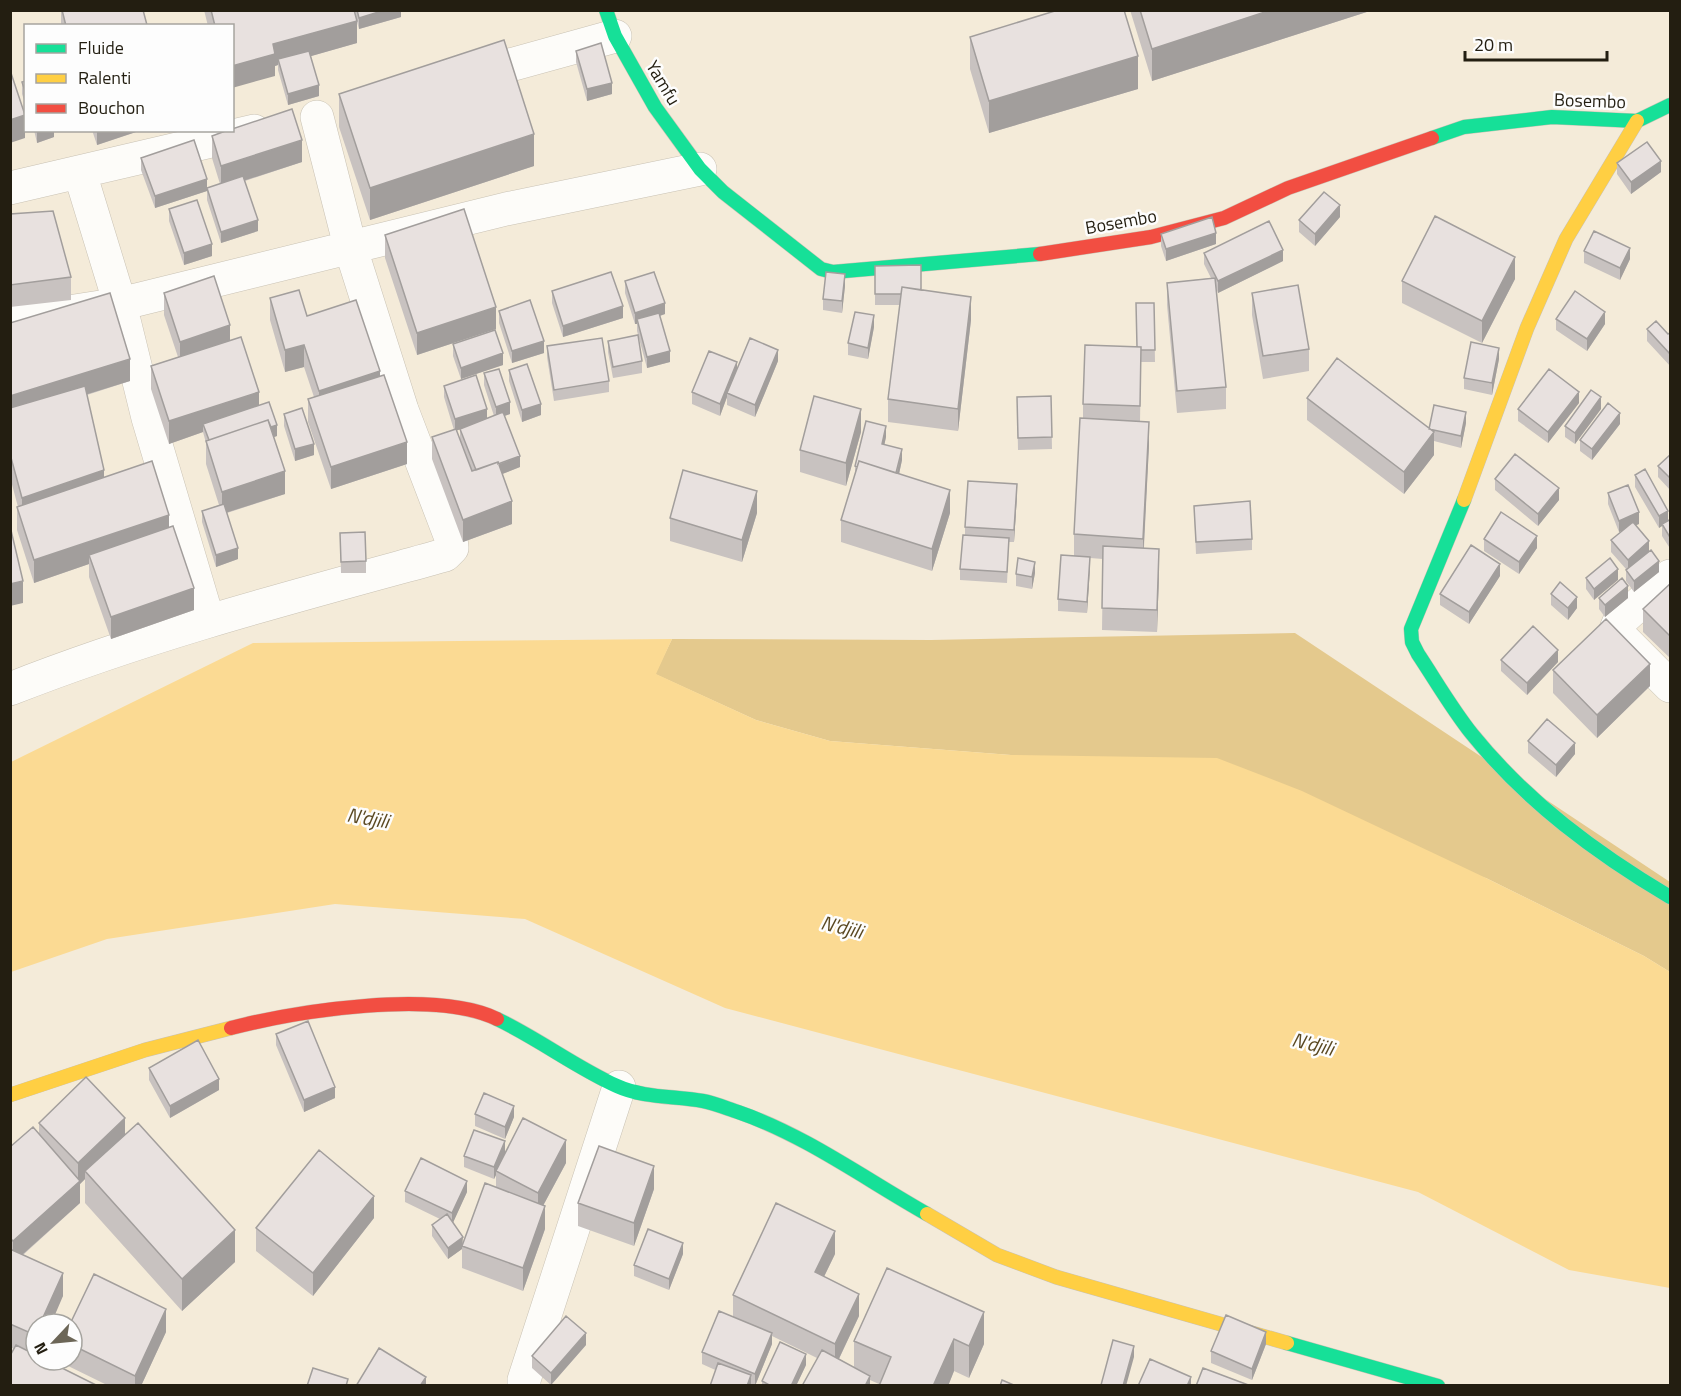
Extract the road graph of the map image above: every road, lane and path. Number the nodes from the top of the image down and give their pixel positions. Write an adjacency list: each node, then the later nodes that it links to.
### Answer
1 (610, 23): 2 (street); 7 (street, Yamfu)
2 (440, 84)
3 (1671, 105): 6 (street, Bosembo)
4 (350, 108): 5 (street)
5 (317, 117): 8 (street); 10 (street)
6 (1637, 121): 7 (street, Bosembo); 17 (street)
7 (700, 169): 10 (street)
8 (80, 173): 9 (street); 11 (street)
9 (10, 188)
10 (350, 246): 11 (street); 14 (street)
11 (120, 304): 12 (street); 14 (street)
12 (10, 321)
13 (1671, 576): 15 (street)
14 (208, 620): 16 (street)
15 (1671, 686)
16 (10, 689)
17 (1671, 897)
18 (619, 1087): 19 (street); 20 (street); 21 (street)
19 (10, 1095)
20 (524, 1386)
21 (1438, 1386)

